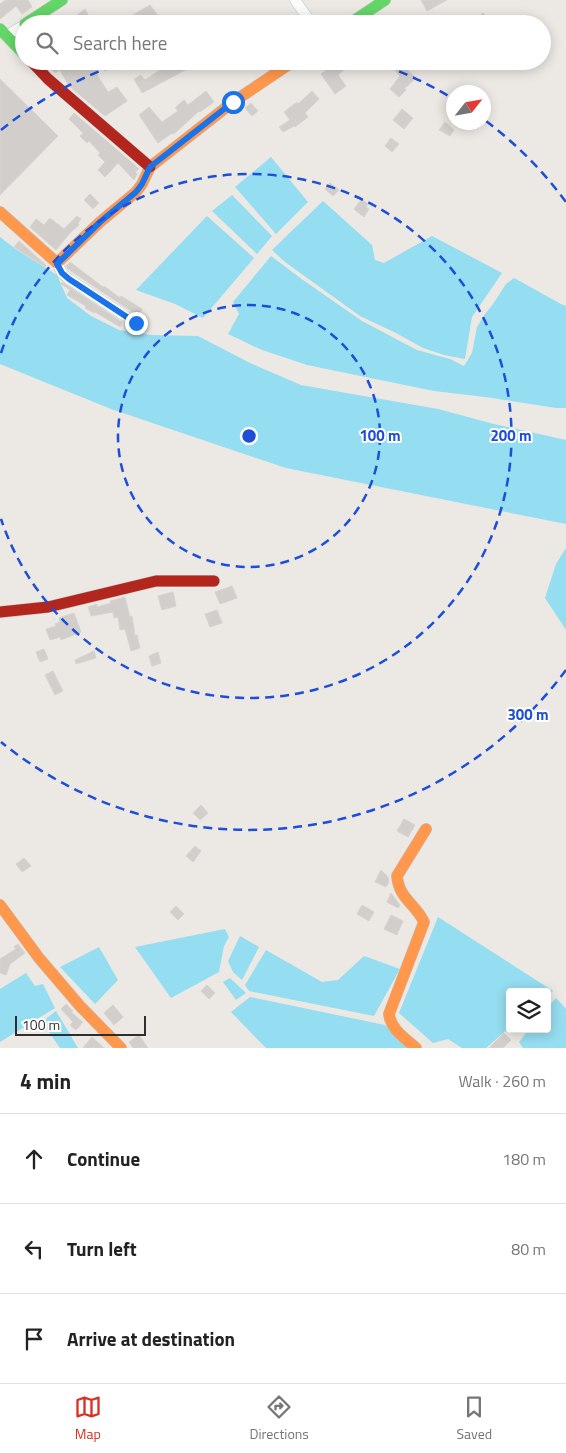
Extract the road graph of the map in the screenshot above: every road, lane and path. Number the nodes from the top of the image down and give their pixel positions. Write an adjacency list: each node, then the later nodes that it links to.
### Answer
1 (62, 0): 4 (street)
2 (295, 0): 5 (street)
3 (385, 0): 6 (street)
4 (38, 15)
5 (306, 15)
6 (362, 15)
7 (15, 28): 8 (street)
8 (3, 33): 9 (street)
9 (15, 45)
10 (40, 70): 12 (street)
11 (281, 70): 12 (street)
12 (150, 167): 14 (street)
13 (0, 212): 14 (street)
14 (57, 264): 15 (street)
15 (136, 323)
16 (214, 581): 17 (street)
17 (0, 612)
18 (426, 828): 21 (street)
19 (0, 905): 20 (street)
20 (121, 1048)
21 (416, 1048)

